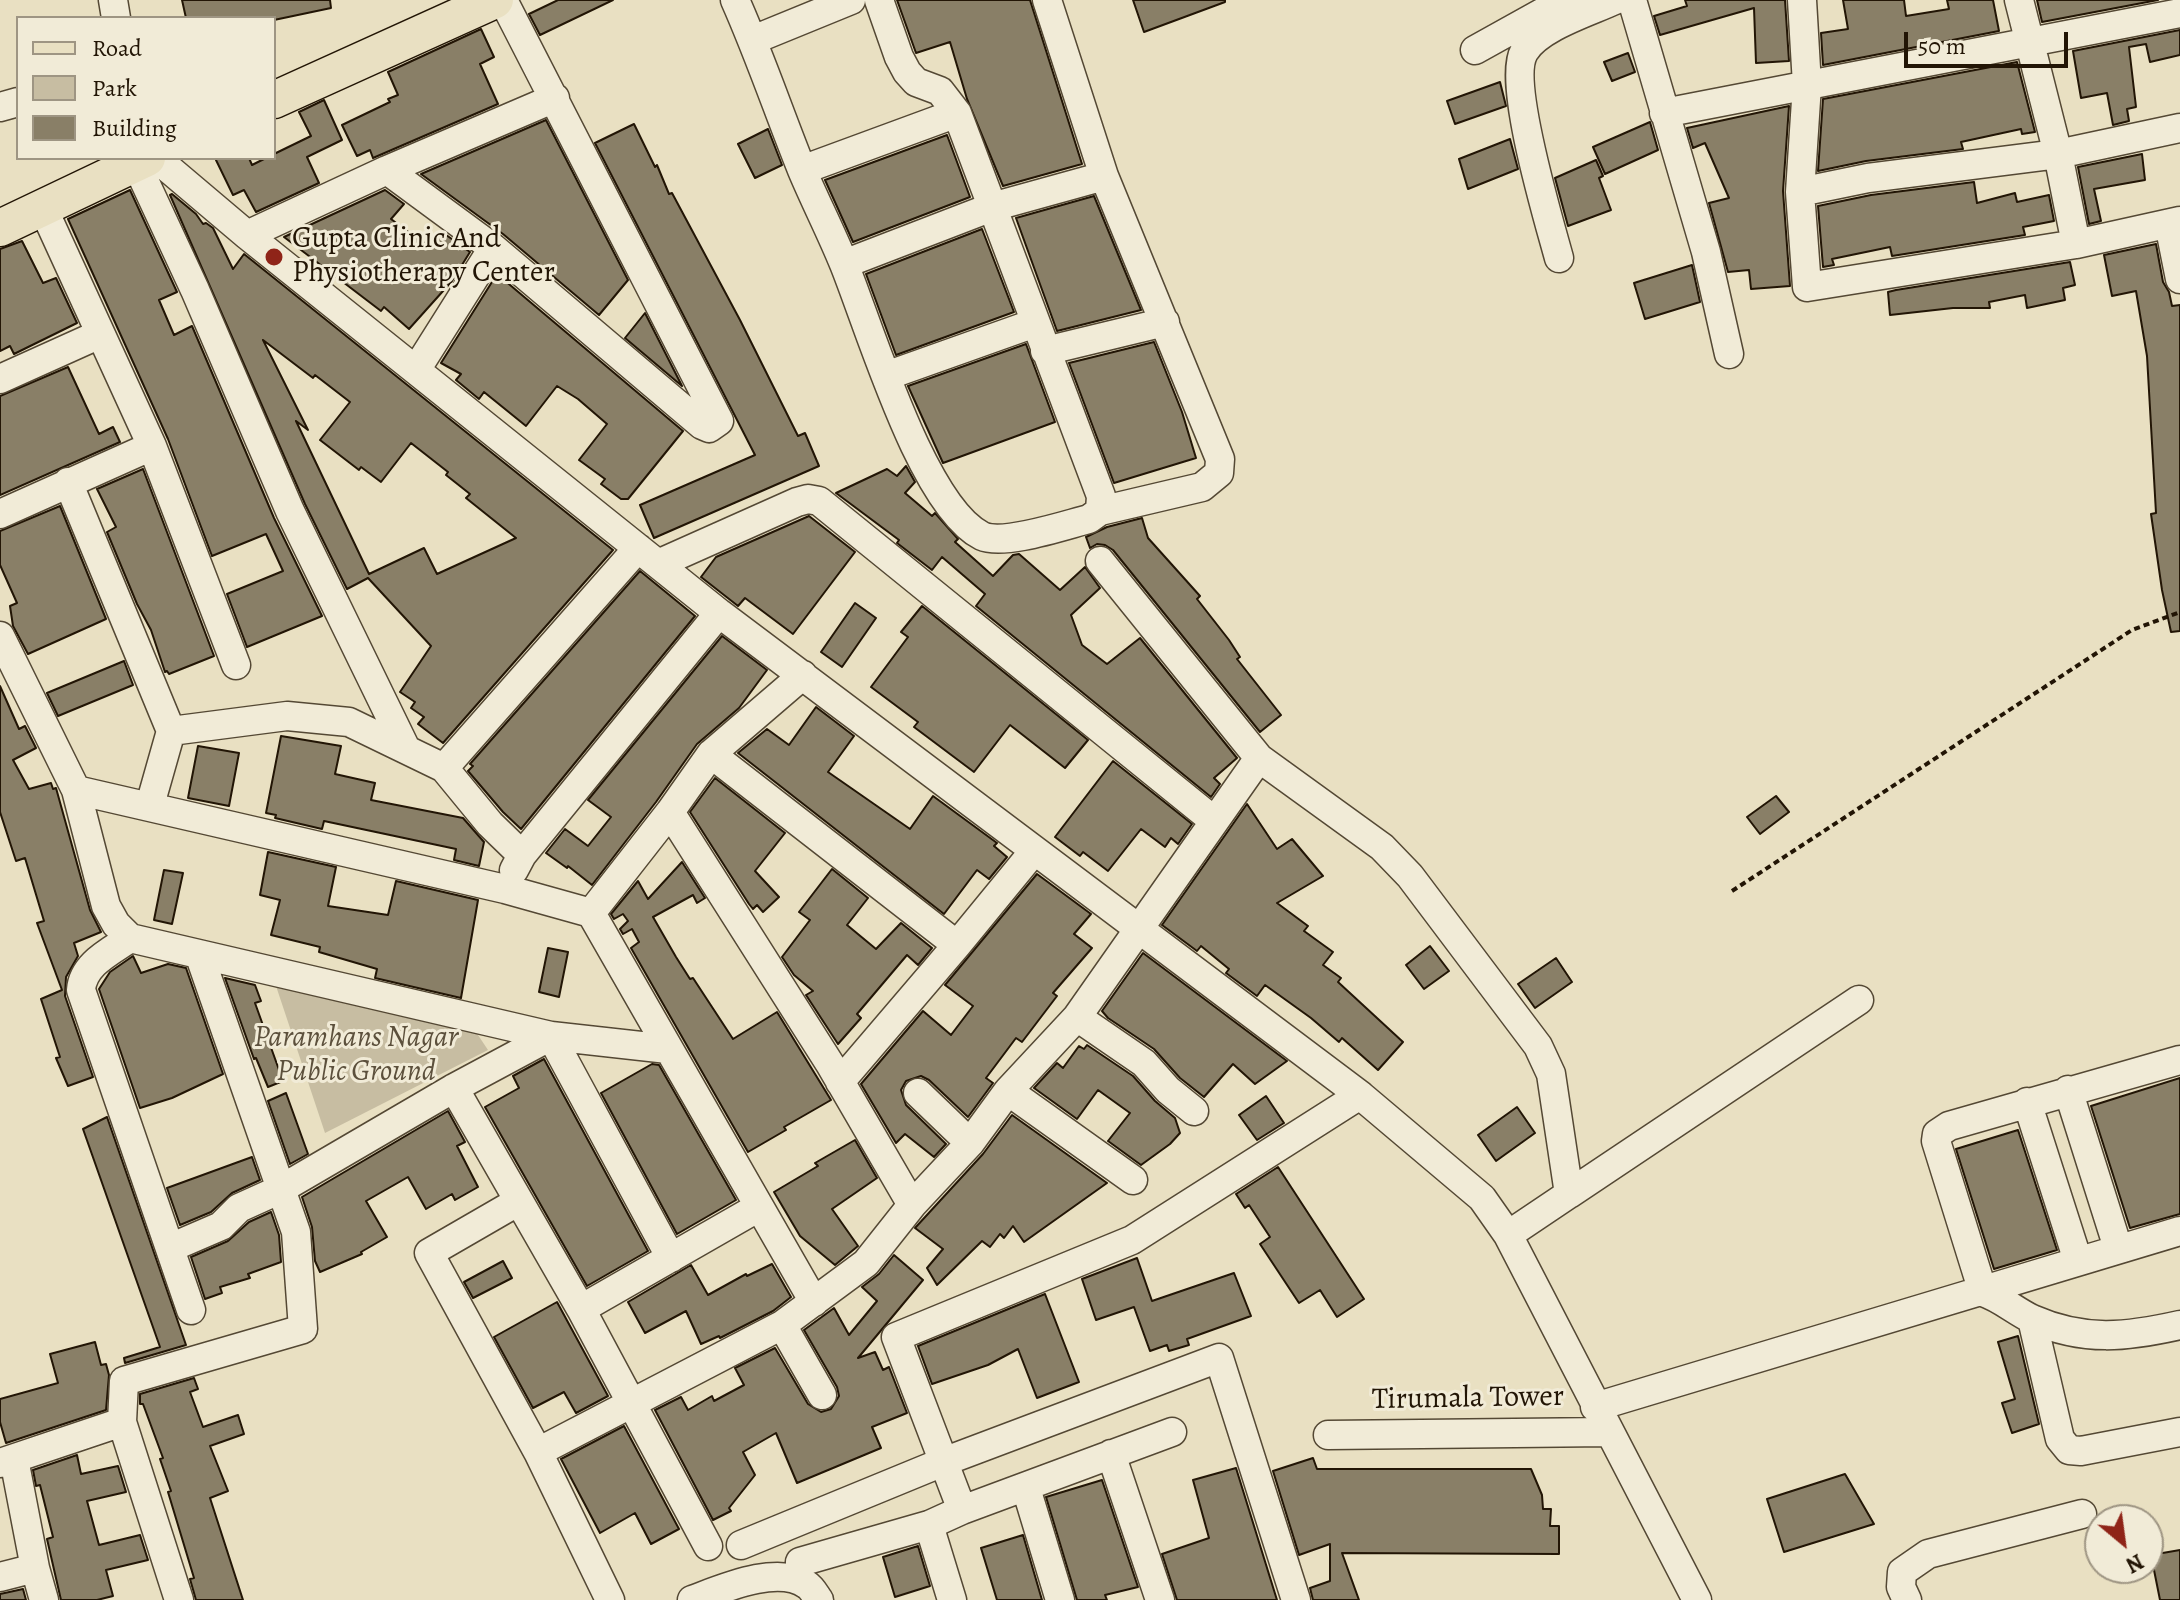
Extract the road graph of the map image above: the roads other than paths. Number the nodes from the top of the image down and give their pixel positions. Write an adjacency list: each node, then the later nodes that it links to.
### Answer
1 (495, 0): 18 (main road)
2 (503, 0): 17 (street)
3 (735, 0): 13 (street)
4 (851, 0): 13 (street)
5 (879, 0): 19 (street)
6 (1047, 0): 26 (street)
7 (1565, 0): 15 (street)
8 (1615, 0): 35 (street)
9 (1632, 0): 20 (street)
10 (1802, 0): 16 (street)
11 (2019, 0): 14 (street)
12 (2180, 13): 14 (street)
13 (753, 40): 25 (street)
14 (2030, 44): 16 (street); 22 (street)
15 (1475, 50)
16 (1807, 85): 20 (street); 27 (street)
17 (555, 98): 24 (street); 34 (street)
18 (276, 99)
19 (957, 113): 25 (street); 28 (street)
20 (1664, 113): 42 (street)
21 (2180, 128): 22 (street)
22 (2058, 154): 27 (street); 33 (street)
23 (146, 160): 29 (main road); 32 (street); 57 (street)
24 (387, 170): 32 (street); 34 (street)
25 (802, 170): 36 (street)
26 (1104, 176): 28 (street); 38 (street)
27 (1800, 192): 33 (street)
28 (992, 207): 36 (street); 39 (street)
29 (43, 208): 31 (main road); 40 (street)
30 (2174, 222): 33 (street); 37 (street)
31 (0, 228)
32 (247, 235): 43 (street)
33 (2076, 244)
34 (493, 248): 43 (street)
35 (1559, 258)
36 (844, 264): 44 (street)
37 (2180, 279)
38 (1165, 322): 41 (street); 48 (street)
39 (1035, 323): 41 (street); 44 (street)
40 (100, 334): 45 (street); 46 (street)
41 (1045, 351): 48 (street)
42 (1729, 354)
43 (416, 370): 50 (street)
44 (886, 376): 48 (street)
45 (0, 379)
46 (152, 446): 47 (street); 54 (street)
47 (68, 482): 49 (street); 56 (street)
48 (1100, 511)
49 (0, 514)
50 (648, 556): 52 (street); 60 (street); 64 (street)
51 (1100, 561): 59 (street)
52 (719, 613): 55 (street); 66 (street)
53 (0, 636): 61 (street)
54 (236, 665)
55 (803, 675): 58 (street); 65 (street)
56 (171, 731): 57 (street); 62 (street)
57 (406, 749): 60 (street)
58 (711, 754): 63 (street); 71 (street)
59 (1259, 758): 64 (street); 89 (street)
60 (444, 768): 66 (street)
61 (76, 790): 62 (street); 70 (street)
62 (150, 805): 67 (street)
63 (670, 812): 68 (street); 78 (street)
64 (1213, 820): 69 (street)
65 (1034, 851): 69 (street); 71 (street)
66 (522, 855): 67 (street)
67 (505, 889): 68 (street)
68 (591, 913): 76 (street)
69 (1136, 929): 74 (street); 83 (street)
70 (130, 938): 72 (street); 95 (street)
71 (957, 945): 78 (street)
72 (199, 954): 75 (street); 88 (street)
73 (1859, 1000): 89 (street)
74 (1077, 1017): 81 (street); 85 (street)
75 (551, 1036): 76 (street); 79 (street); 97 (street)
76 (668, 1049): 92 (street)
77 (2180, 1060): 80 (street)
78 (840, 1082): 91 (street)
79 (454, 1088): 88 (street); 90 (street)
80 (2068, 1090): 84 (street); 96 (street)
81 (1008, 1091): 86 (street); 87 (street)
82 (918, 1093): 86 (street)
83 (1360, 1095): 94 (street); 116 (street)
84 (2027, 1102): 98 (street); 99 (street)
85 (1194, 1111)
86 (970, 1143): 91 (street)
87 (1133, 1180)
88 (281, 1189): 95 (street); 109 (street)
89 (1569, 1194): 94 (street)
90 (519, 1201): 101 (street); 113 (street)
91 (912, 1205): 100 (street)
92 (759, 1207): 97 (street); 100 (street)
93 (2180, 1231): 96 (street, Tirumala Tower)
94 (1508, 1235): 108 (street)
95 (170, 1248): 102 (street)
96 (2118, 1248): 98 (street, Tirumala Tower)
97 (671, 1258): 101 (street)
98 (2078, 1261): 99 (street, Tirumala Tower)
99 (1983, 1292): 103 (street); 108 (street, Tirumala Tower)
100 (814, 1302): 104 (street)
101 (581, 1309): 107 (street)
102 (191, 1310)
103 (2032, 1319): 105 (street); 111 (street)
104 (782, 1325): 106 (street); 107 (street)
105 (2180, 1325)
106 (822, 1395)
107 (630, 1403): 113 (street); 122 (street)
108 (1602, 1420): 112 (street, Tirumala Tower); 135 (street)
109 (122, 1422): 115 (street); 127 (street)
110 (1172, 1432): 114 (street)
111 (2180, 1432)
112 (1328, 1435)
113 (538, 1452): 128 (street)
114 (1111, 1454): 117 (street); 133 (street)
115 (7, 1461): 124 (street)
116 (943, 1462): 118 (street); 121 (street); 134 (street)
117 (1026, 1488): 118 (street); 132 (street)
118 (962, 1510): 120 (street)
119 (2082, 1514): 136 (street)
120 (929, 1525): 123 (street); 131 (street)
121 (741, 1545)
122 (708, 1546)
123 (800, 1562)
124 (35, 1568): 125 (street); 126 (street)
125 (0, 1577)
126 (44, 1600)
127 (179, 1600)
128 (610, 1600)
129 (692, 1600): 130 (street)
130 (819, 1600)
131 (952, 1600)
132 (1060, 1600)
133 (1160, 1600)
134 (1296, 1600)
135 (1697, 1600)
136 (1907, 1600)

